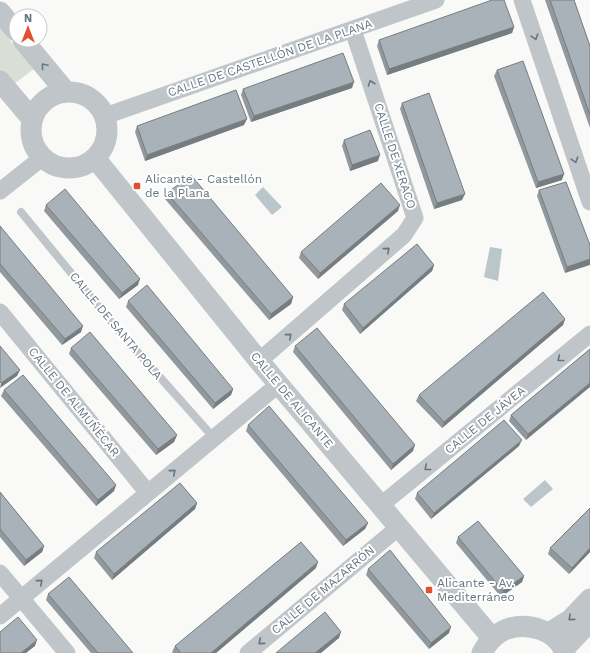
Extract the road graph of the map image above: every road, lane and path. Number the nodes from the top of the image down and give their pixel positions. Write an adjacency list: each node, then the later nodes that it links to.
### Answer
1 (436, 0): 3 (street, CALLE DE CASTELLÓN DE LA PLANA)
2 (522, 0): 15 (street, one-way to 15)
3 (400, 6): 6 (street, CALLE DE CASTELLÓN DE LA PLANA)
4 (0, 12): 5 (street)
5 (8, 22)
6 (353, 30): 10 (street, CALLE DE CASTELLÓN DE LA PLANA); 19 (street, CALLE DE XERACO, one-way to 6)
7 (30, 48): 9 (street, one-way to 7)
8 (0, 81): 11 (street)
9 (66, 92): 10 (street); 11 (street)
10 (105, 116): 13 (street)
11 (32, 119): 12 (street)
12 (43, 157): 13 (street); 14 (street)
13 (95, 158): 19 (street, CALLE DE ALICANTE)
14 (0, 191)
15 (590, 202)
16 (21, 212): 21 (lane, CALLE DE SANTA POLA)
17 (0, 312): 22 (street, CALLE DE ALMUÑÉCAR)
18 (590, 334): 23 (street, CALLE DE JÁVEA, one-way to 23)
19 (259, 361): 20 (street, CALLE DE ALICANTE)
20 (279, 384): 21 (street); 23 (street, CALLE DE ALICANTE)
21 (214, 438): 22 (street, one-way to 21)
22 (148, 492): 26 (street, one-way to 22)
23 (381, 505): 24 (street, CALLE DE ALICANTE)
24 (399, 527): 31 (street, CALLE DE ALICANTE); 34 (street, CALLE DE MAZARRÓN, one-way to 34)
25 (0, 573): 26 (street)
26 (21, 598): 28 (street); 33 (street)
27 (590, 599): 30 (street, one-way to 30)
28 (0, 616)
29 (590, 621): 32 (street)
30 (549, 633): 31 (street); 32 (street)
31 (487, 646)
32 (564, 651)
33 (67, 653)
34 (248, 653)

